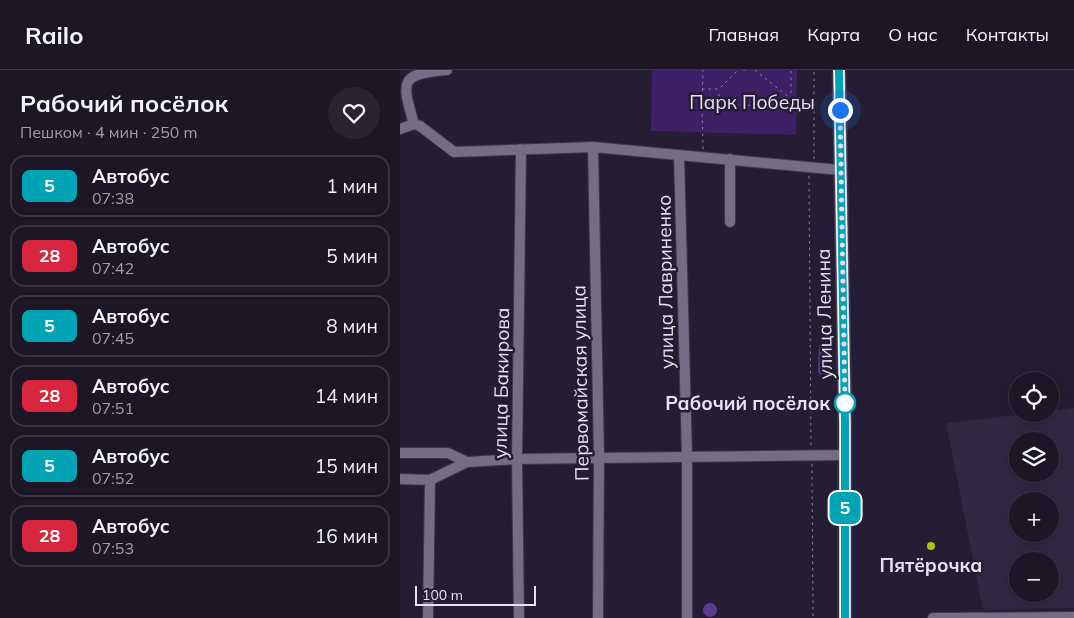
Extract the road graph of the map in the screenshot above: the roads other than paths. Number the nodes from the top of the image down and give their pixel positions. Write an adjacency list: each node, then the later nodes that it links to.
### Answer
1 (448, 70): 3 (street)
2 (839, 70): 9 (main road, улица Ленина)
3 (414, 124): 4 (street); 6 (street)
4 (400, 129)
5 (594, 147): 6 (street); 7 (street); 14 (street, Первомайская улица)
6 (522, 149): 15 (street, улица Бакирова)
7 (679, 155): 8 (street); 13 (street, улица Лавриненко)
8 (730, 159): 9 (street); 10 (street)
9 (840, 170): 12 (main road, улица Ленина)
10 (730, 222)
11 (400, 453): 16 (street)
12 (845, 455): 13 (street); 25 (main road, улица Ленина)
13 (686, 456): 14 (street); 24 (street, улица Лавриненко)
14 (599, 457): 15 (street); 23 (street, Первомайская улица)
15 (517, 459): 16 (street); 22 (street, улица Бакирова)
16 (466, 462): 18 (street)
17 (400, 479): 18 (street)
18 (430, 480): 21 (street)
19 (1055, 617): 20 (street); 26 (street)
20 (1074, 617)
21 (428, 618)
22 (519, 618)
23 (598, 618)
24 (687, 618)
25 (845, 618)
26 (933, 618)

